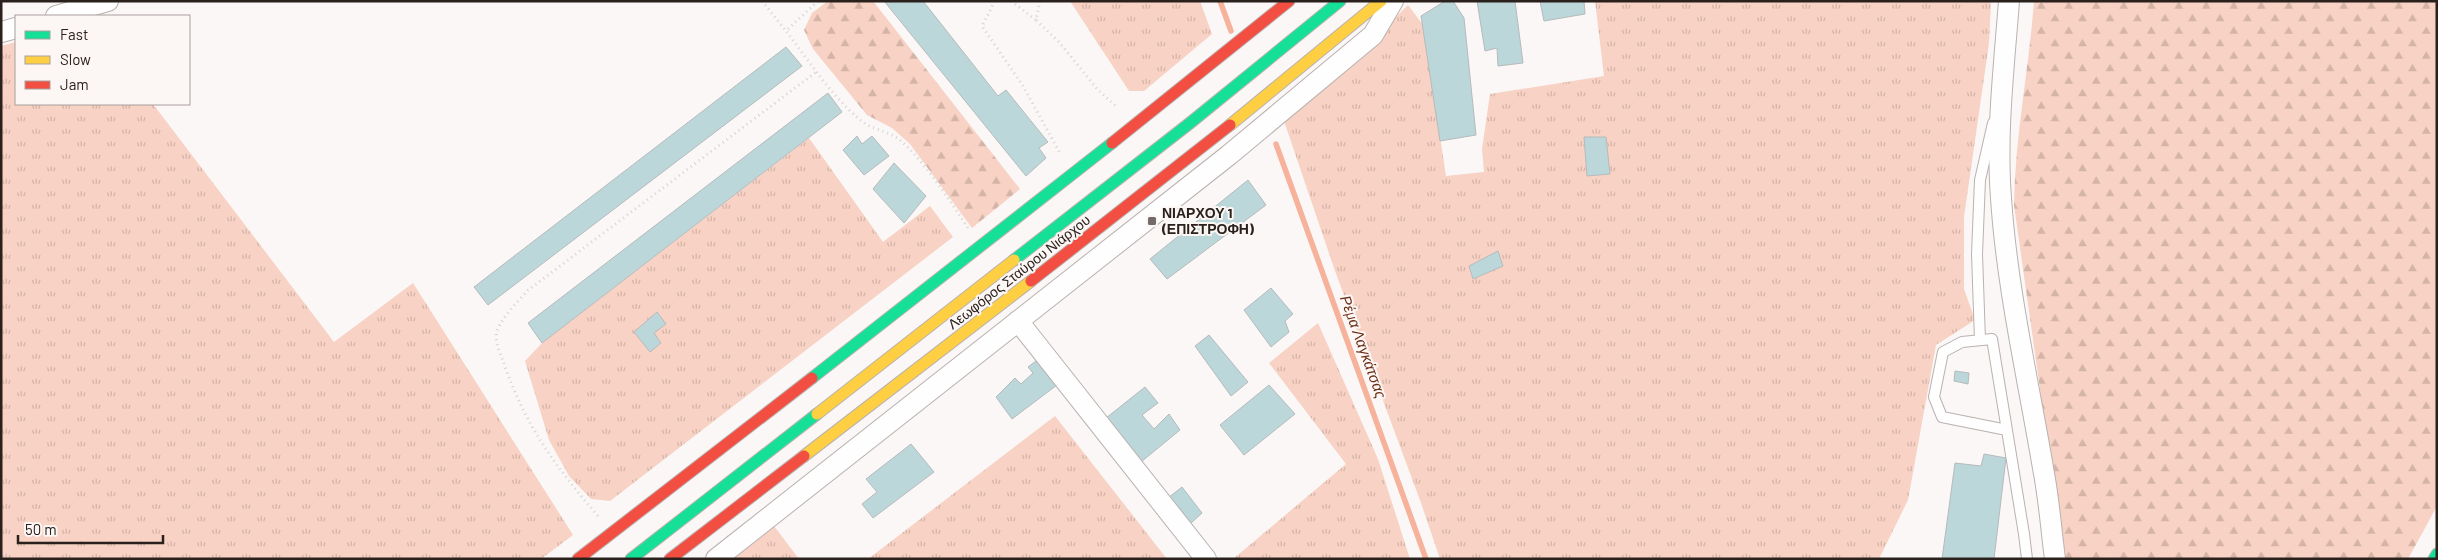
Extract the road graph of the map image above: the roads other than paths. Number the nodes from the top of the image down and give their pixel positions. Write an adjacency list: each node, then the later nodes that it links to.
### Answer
1 (108, 1): 7 (street)
2 (1289, 1): 15 (main road)
3 (1340, 1): 16 (main road, Λεωφόρος Σταύρου Νιάρχου)
4 (1380, 1): 17 (main road, Λεωφόρος Σταύρου Νιάρχου)
5 (1393, 1): 11 (street)
6 (2009, 1): 10 (street)
7 (59, 15)
8 (15, 28): 9 (street)
9 (1, 32)
10 (2003, 78): 12 (lane); 21 (street)
11 (1018, 320): 18 (street); 19 (street)
12 (1980, 340): 13 (lane); 13 (lane)
13 (2007, 430): 20 (lane)
14 (2437, 554): 22 (main road)
15 (578, 559)
16 (631, 559)
17 (670, 559)
18 (716, 559)
19 (1206, 559)
20 (2027, 559)
21 (2055, 559)
22 (2434, 559)

